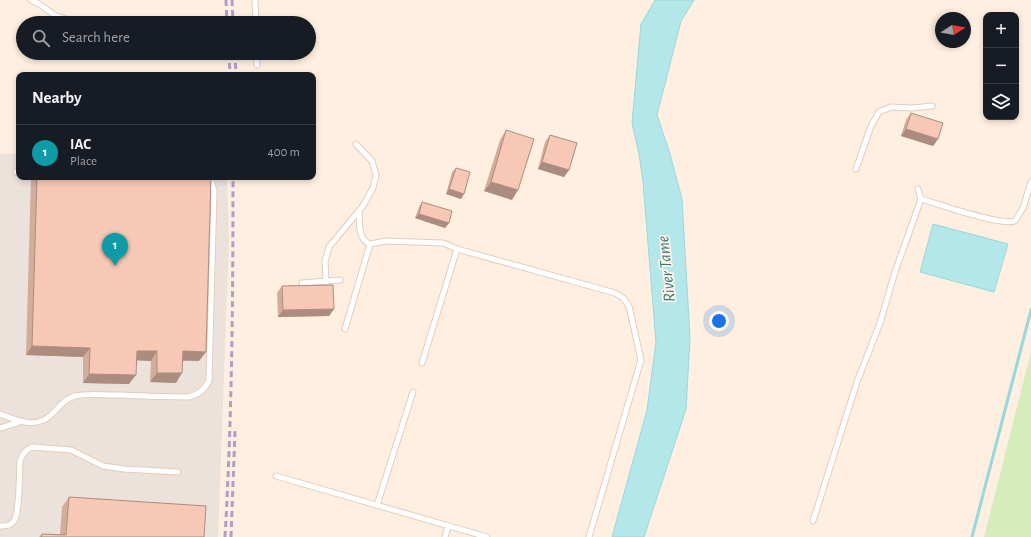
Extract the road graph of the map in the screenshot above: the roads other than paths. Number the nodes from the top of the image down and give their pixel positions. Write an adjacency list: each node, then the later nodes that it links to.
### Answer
1 (31, 0): 3 (lane)
2 (255, 0): 5 (lane)
3 (38, 2): 4 (lane)
4 (56, 16)
5 (256, 16)
6 (257, 60): 7 (lane)
7 (257, 65)
8 (932, 106): 10 (lane)
9 (356, 144): 15 (lane)
10 (856, 170)
11 (209, 180): 25 (lane)
12 (1031, 182): 14 (lane)
13 (918, 189): 14 (lane)
14 (921, 199): 30 (lane)
15 (359, 210): 16 (lane); 19 (lane)
16 (370, 244): 17 (lane); 21 (lane)
17 (457, 249): 22 (lane); 35 (lane)
18 (340, 280): 19 (lane)
19 (326, 282): 20 (lane)
20 (302, 283)
21 (344, 329)
22 (422, 363)
23 (413, 392): 29 (lane)
24 (0, 414): 25 (lane)
25 (19, 422): 26 (lane)
26 (0, 428)
27 (178, 472): 31 (lane)
28 (276, 476): 29 (lane)
29 (378, 505): 32 (lane)
30 (813, 521)
31 (0, 526)
32 (448, 526): 33 (lane); 34 (lane)
33 (445, 537)
34 (486, 537)
35 (589, 537)

